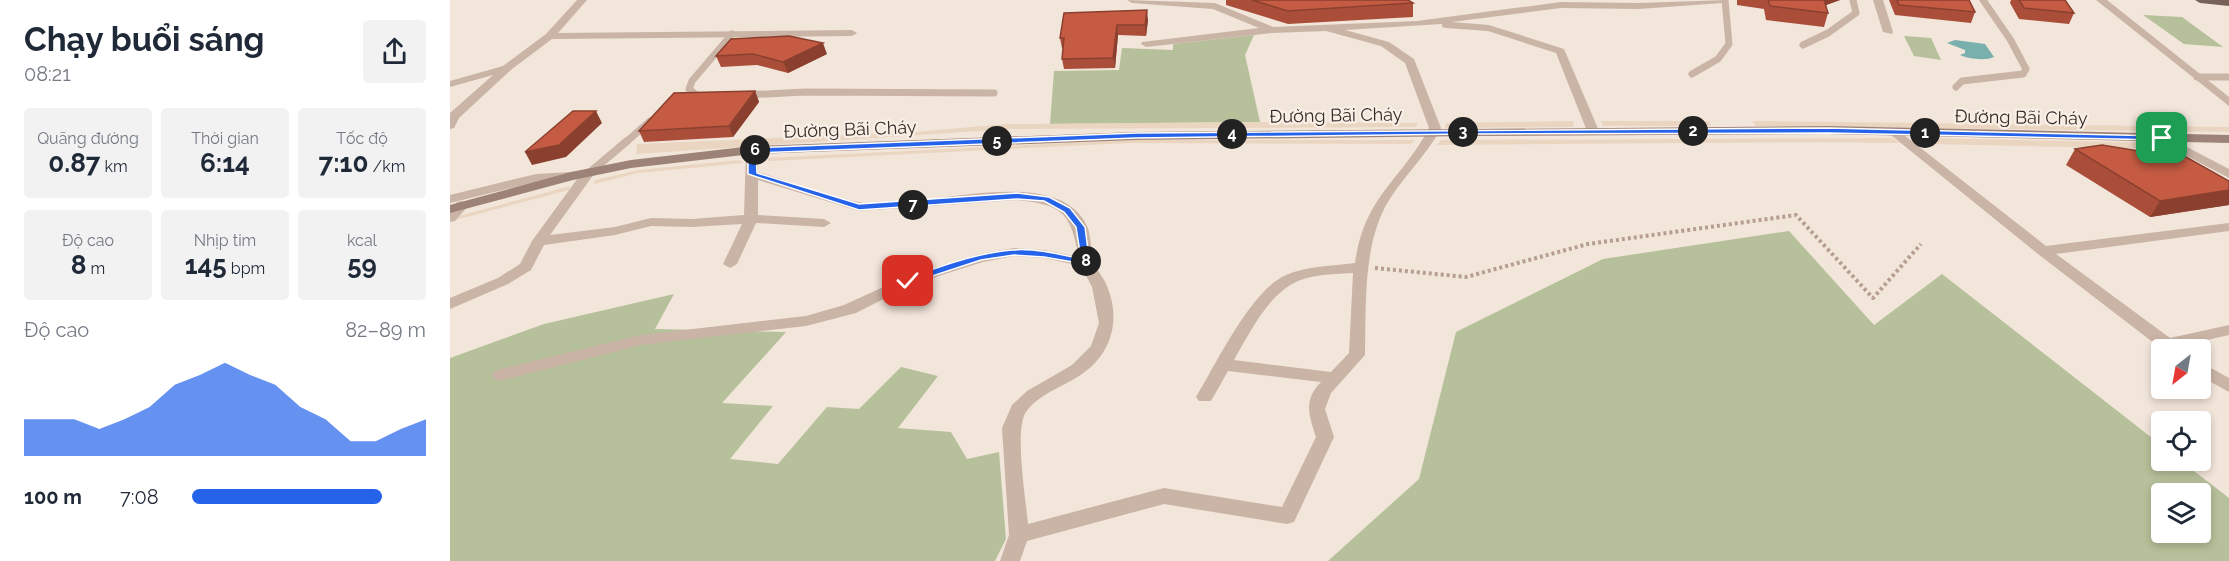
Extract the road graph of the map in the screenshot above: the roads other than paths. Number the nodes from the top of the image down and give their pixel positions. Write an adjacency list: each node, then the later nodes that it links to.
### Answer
1 (582, 0): 16 (street)
2 (1132, 0): 12 (street)
3 (1723, 0): 10 (street); 20 (lane)
4 (1853, 0): 18 (lane)
5 (1878, 0): 13 (street)
6 (1983, 0): 24 (lane)
7 (2101, 0): 21 (street)
8 (2200, 0): 9 (main road)
9 (2229, 3)
10 (1417, 24): 11 (street); 33 (street)
11 (1323, 27): 12 (street); 34 (street)
12 (1272, 30): 17 (street)
13 (1888, 32)
14 (852, 33): 15 (street)
15 (732, 34): 16 (street); 25 (lane)
16 (550, 36): 19 (street)
17 (1146, 44)
18 (1803, 45)
19 (508, 67): 23 (street); 32 (street)
20 (1692, 74)
21 (2197, 77): 22 (lane); 30 (street)
22 (2229, 77)
23 (450, 84)
24 (1956, 87)
25 (689, 89): 27 (lane); 29 (lane)
26 (994, 93): 28 (lane)
27 (681, 96)
28 (736, 96)
29 (713, 97)
30 (2229, 103)
31 (655, 117): 39 (lane)
32 (450, 125)
33 (1593, 131): 34 (main road, Đường Bãi Cháy); 35 (main road, Đường Bãi Cháy)
34 (1433, 132): 38 (main road, Đường Bãi Cháy); 52 (street)
35 (1895, 132): 36 (main road, Đường Bãi Cháy); 49 (street)
36 (2162, 138): 37 (main road, Đường Bãi Cháy); 41 (street)
37 (2229, 139)
38 (752, 150): 39 (main road, Đường Bãi Cháy); 40 (street)
39 (588, 174): 42 (main road, Đường Bãi Cháy); 48 (street)
40 (752, 174): 45 (street); 50 (street)
41 (2229, 174)
42 (571, 177): 43 (street)
43 (454, 204): 44 (street)
44 (450, 218)
45 (751, 219): 46 (street); 48 (street); 51 (street)
46 (824, 223)
47 (2229, 227): 49 (street)
48 (539, 241): 53 (street)
49 (2043, 251): 55 (street)
50 (1087, 263): 58 (street); 63 (street)
51 (730, 264)
52 (1363, 267): 57 (street); 60 (street)
53 (450, 304)
54 (2229, 330): 56 (street)
55 (2162, 339)
56 (2196, 339)
57 (1225, 365): 60 (street); 62 (street)
58 (500, 375)
59 (2211, 375): 61 (street)
60 (1336, 378): 63 (street)
61 (2229, 386)
62 (1205, 397)
63 (1019, 535): 64 (street)
64 (1011, 561)

